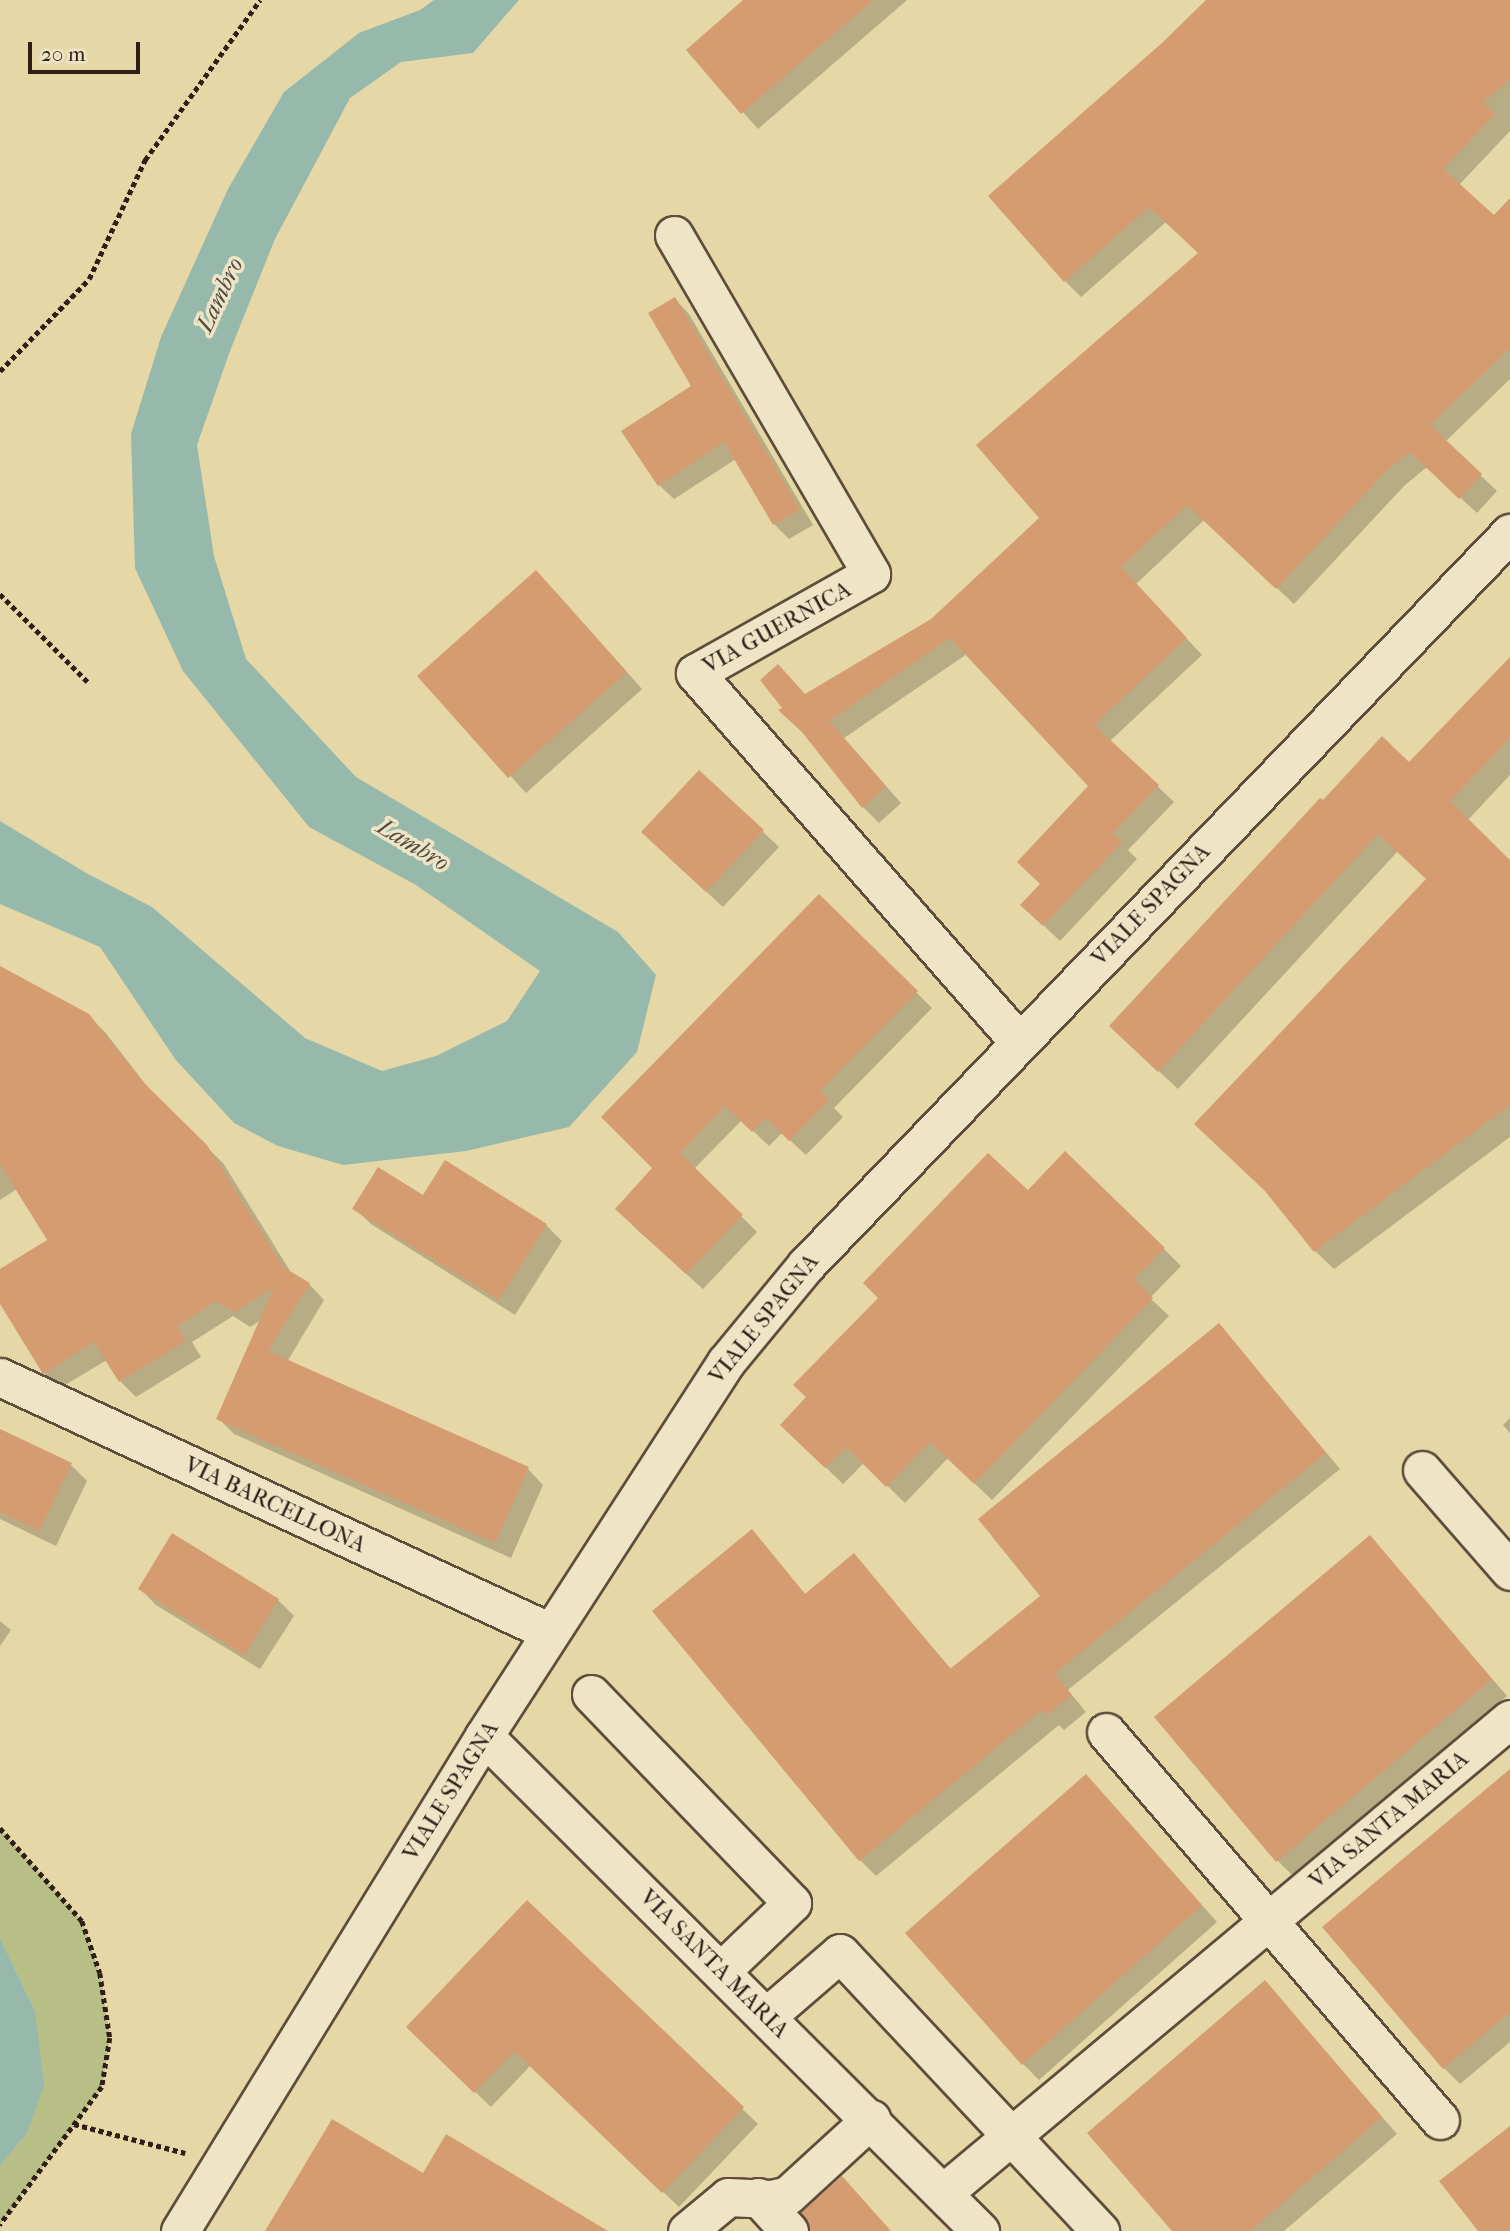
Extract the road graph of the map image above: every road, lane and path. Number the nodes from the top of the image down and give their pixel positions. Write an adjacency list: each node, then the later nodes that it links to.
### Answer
1 (260, 0): 3 (path)
2 (674, 235): 7 (street, VIA GUERNICA)
3 (0, 371)
4 (1510, 533): 7 (street, VIALE SPAGNA)
5 (0, 594): 6 (path)
6 (90, 684)
7 (1019, 1042): 11 (street, VIALE SPAGNA)
8 (0, 1377): 11 (street, VIA BARCELLONA)
9 (1422, 1470): 10 (street)
10 (1510, 1572)
11 (550, 1632): 15 (street, VIALE SPAGNA)
12 (591, 1694): 18 (street)
13 (1510, 1719): 17 (street, VIA SANTA MARIA)
14 (1106, 1732): 17 (street)
15 (484, 1735): 18 (street, VIA SANTA MARIA); 24 (street, VIALE SPAGNA)
16 (0, 1828): 22 (path)
17 (1268, 1921): 21 (street); 23 (street, VIA SANTA MARIA)
18 (722, 1970): 19 (street, VIA SANTA MARIA)
19 (767, 2016): 20 (street, VIA SANTA MARIA); 23 (street)
20 (871, 2119): 25 (street, VIA SANTA MARIA); 26 (street)
21 (1440, 2120)
22 (74, 2124): 24 (path); 27 (path)
23 (1011, 2136): 25 (street, VIA SANTA MARIA); 32 (street)
24 (222, 2163): 28 (street, VIALE SPAGNA)
25 (943, 2193): 31 (street, VIA SANTA MARIA)
26 (758, 2197): 29 (street); 30 (street)
27 (0, 2225)
28 (180, 2231)
29 (687, 2231)
30 (789, 2231)
31 (980, 2231)
32 (1100, 2231)

